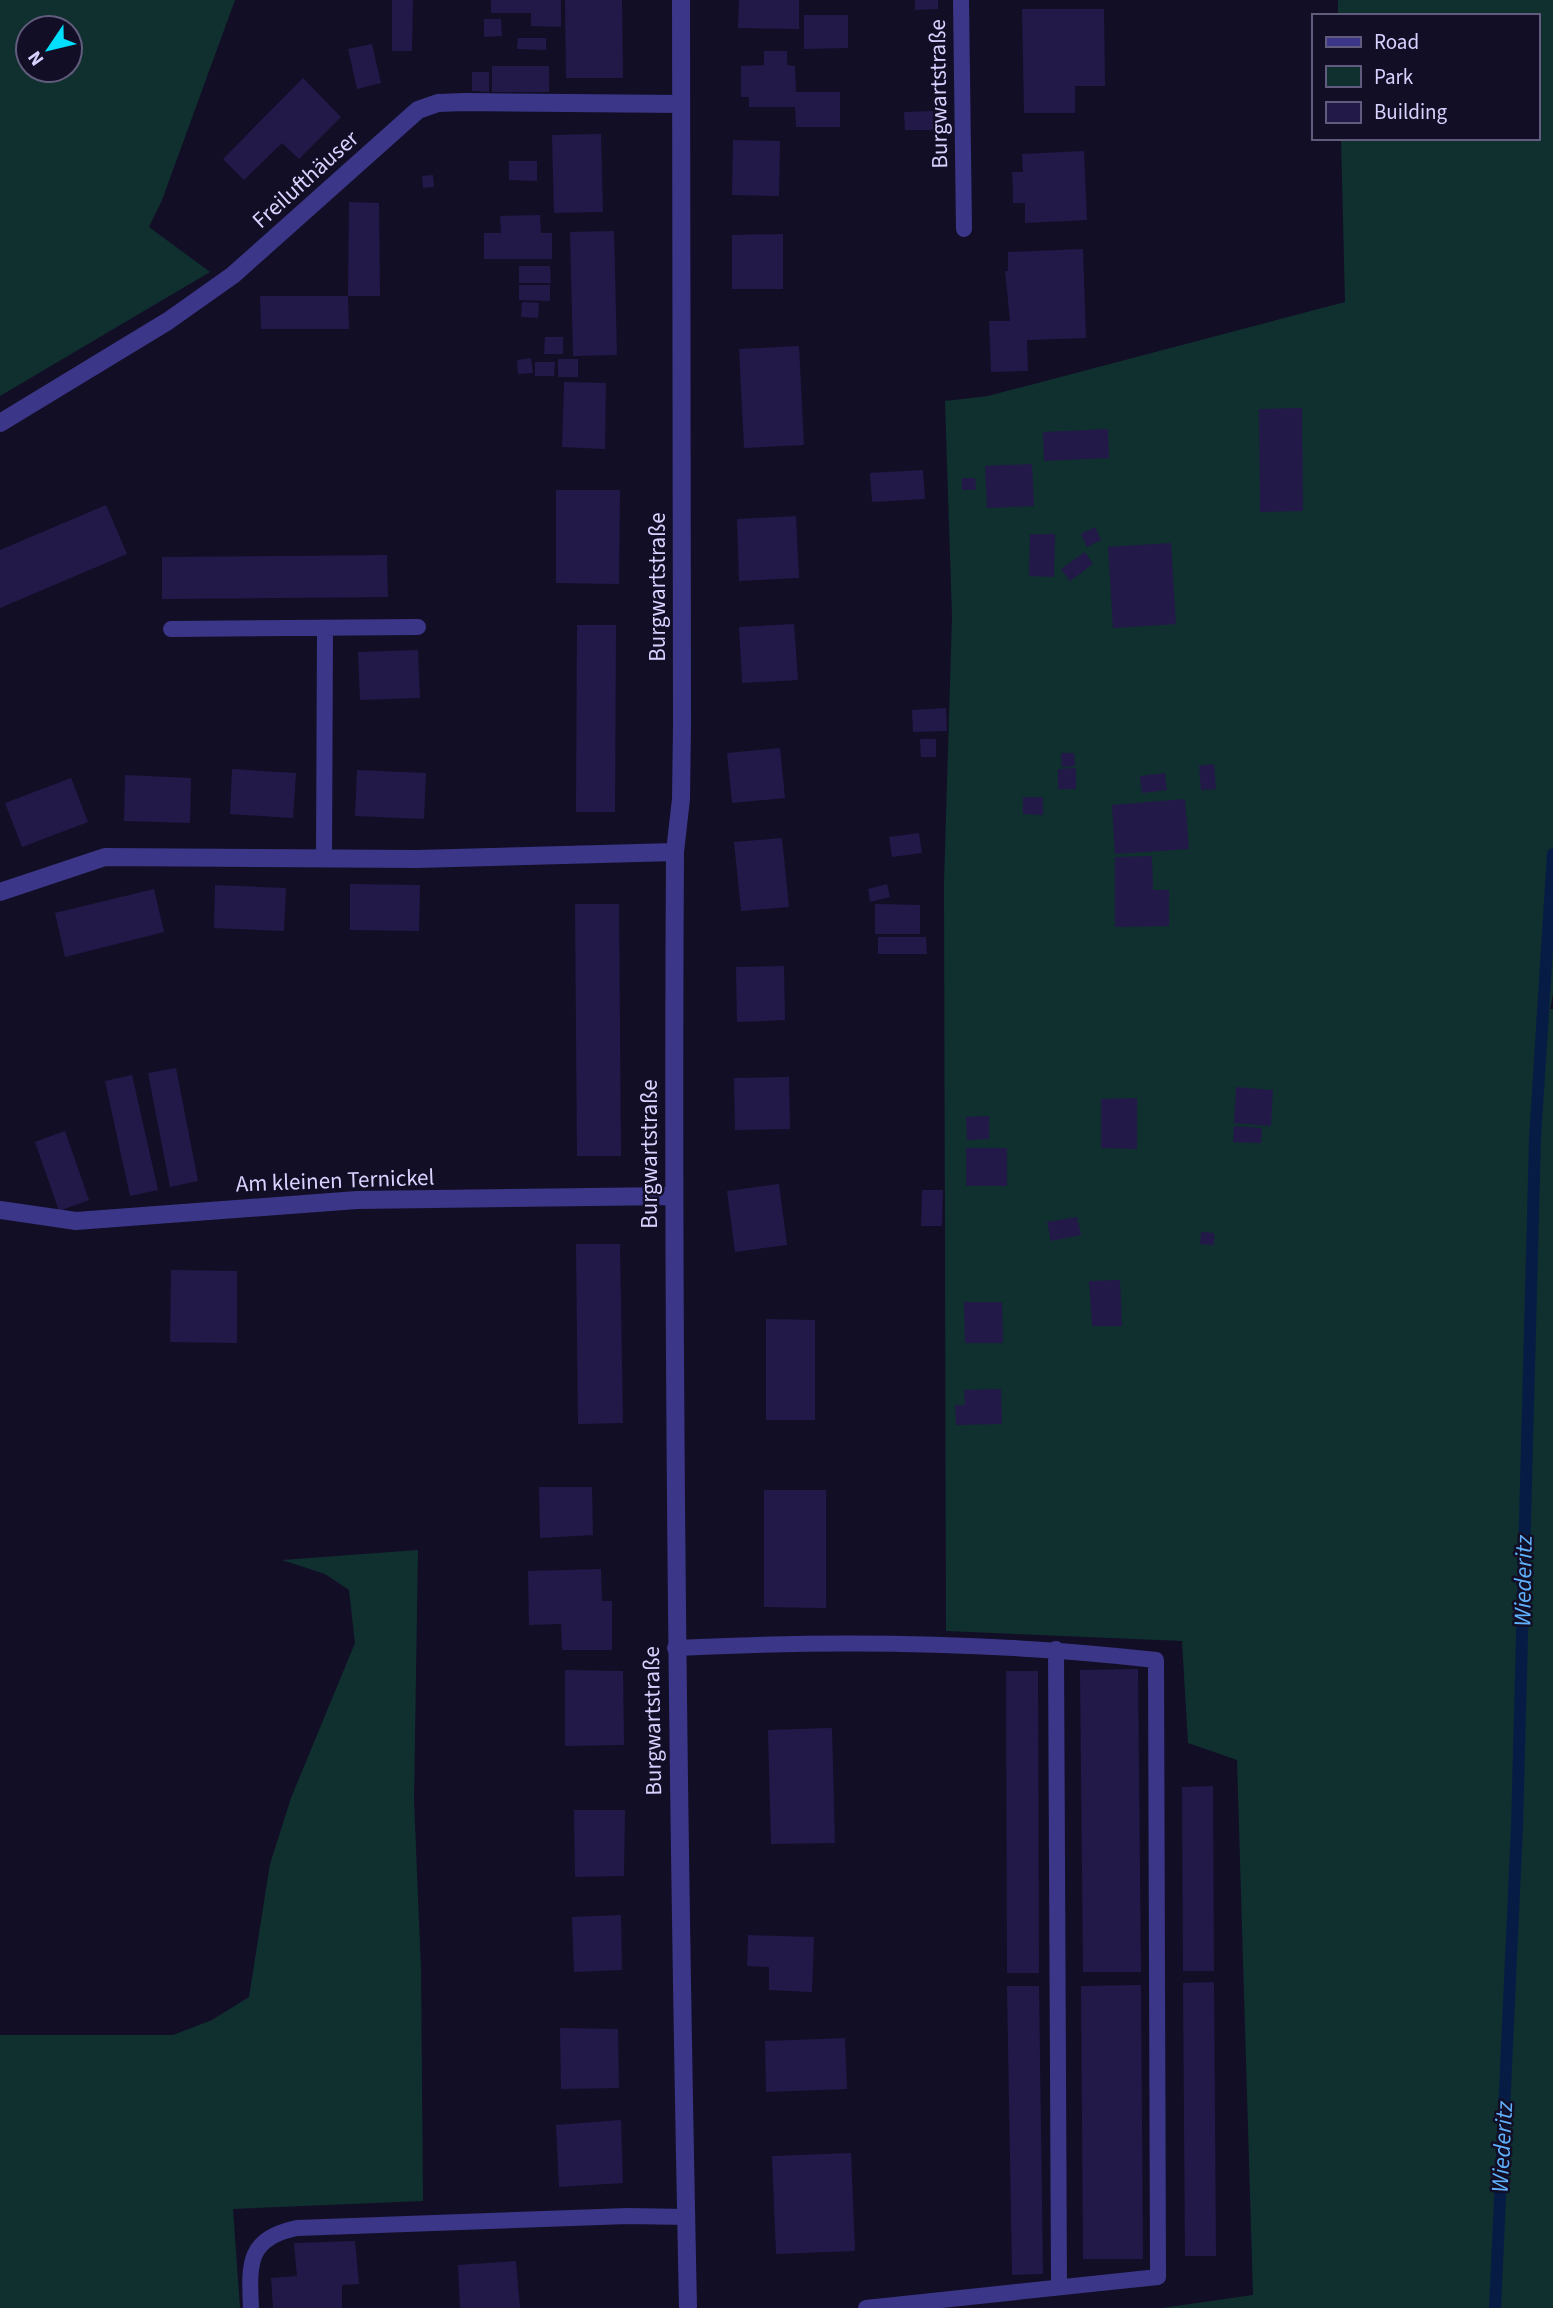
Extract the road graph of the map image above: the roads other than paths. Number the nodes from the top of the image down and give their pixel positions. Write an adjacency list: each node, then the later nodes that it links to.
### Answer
1 (681, 0): 3 (street, Burgwartstraße)
2 (961, 0): 4 (lane, Burgwartstraße)
3 (681, 104): 5 (street, Freilufthäuser); 9 (street, Burgwartstraße)
4 (964, 229)
5 (0, 423)
6 (418, 627): 8 (lane)
7 (171, 629): 8 (lane)
8 (325, 629): 10 (lane)
9 (675, 852): 10 (street); 12 (street, Burgwartstraße)
10 (324, 857): 11 (street)
11 (0, 892)
12 (673, 1196): 13 (street, Am kleinen Ternickel); 14 (street, Burgwartstraße)
13 (0, 1210)
14 (675, 1648): 15 (lane); 16 (street, Burgwartstraße)
15 (1056, 1649): 17 (lane); 17 (lane)
16 (686, 2217): 18 (lane); 19 (street, Burgwartstraße)
17 (1059, 2287): 20 (lane)
18 (251, 2308)
19 (688, 2308)
20 (866, 2308)

